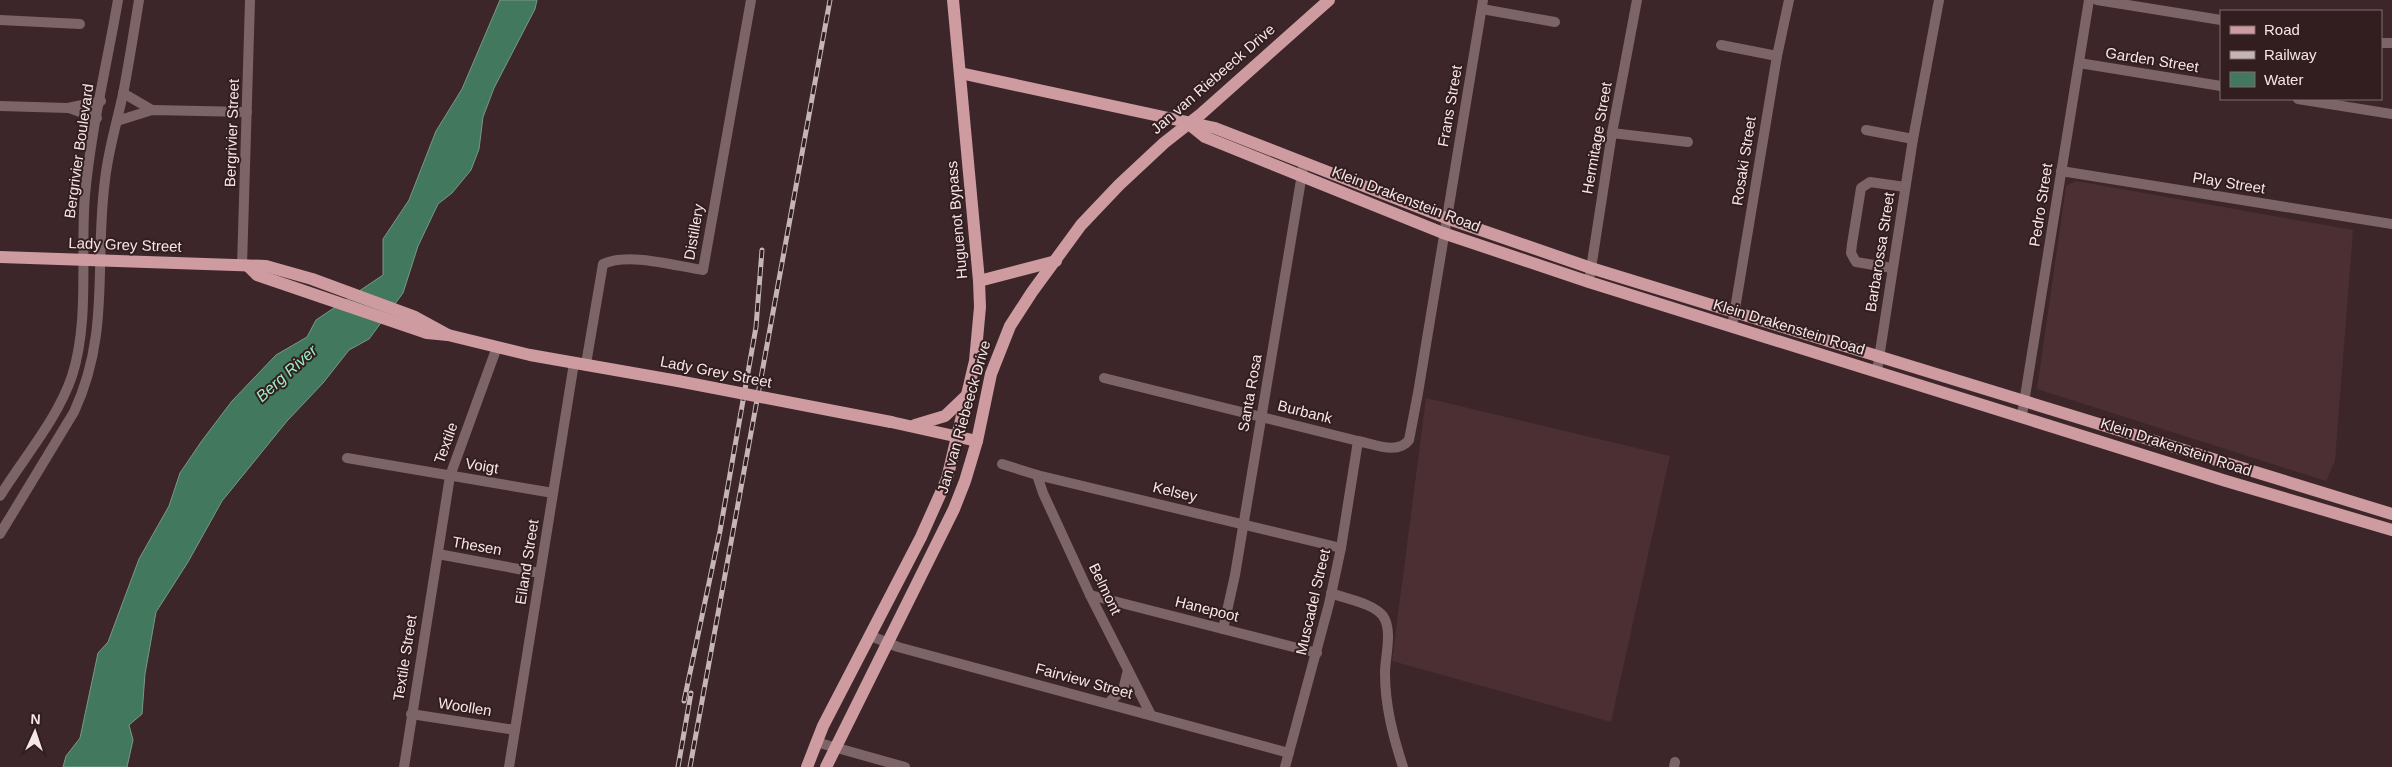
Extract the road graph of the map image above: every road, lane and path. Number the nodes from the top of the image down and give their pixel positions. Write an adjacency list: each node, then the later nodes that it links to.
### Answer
1 (118, 0): 24 (street, Bergrivier Boulevard)
2 (139, 0): 22 (street, Bergrivier Boulevard)
3 (250, 0): 28 (street, Bergrivier Street)
4 (751, 0): 58 (street, Distillery)
5 (953, 0): 20 (main road, Huguenot Bypass)
6 (1329, 0): 32 (main road, Jan van Riebeeck Drive)
7 (1637, 0): 34 (street, Hermitage Street)
8 (1789, 0): 18 (street, Rosaki Street)
9 (1939, 0): 35 (street, Barbarossa Street)
10 (2089, 0): 19 (street, Pedro Street)
11 (2097, 0): 14 (street)
12 (1482, 5): 15 (street); 41 (street, Frans Street)
13 (0, 20): 16 (street)
14 (2220, 20)
15 (1555, 22)
16 (80, 24)
17 (1721, 45): 18 (street)
18 (1777, 56): 53 (street, Rosaki Street)
19 (2079, 63): 21 (street, Garden Street); 38 (street, Pedro Street)
20 (960, 73): 32 (main road, Klein Drakenstein Road); 51 (main road, Huguenot Bypass)
21 (2220, 86)
22 (123, 94): 27 (street); 31 (street, Bergrivier Boulevard)
23 (2304, 100): 29 (street)
24 (101, 101): 26 (street); 30 (street, Bergrivier Boulevard)
25 (0, 106): 26 (street)
26 (68, 108): 30 (street)
27 (152, 110): 28 (street); 31 (street)
28 (248, 112): 48 (street, Bergrivier Street)
29 (2392, 114)
30 (97, 118): 45 (street, Bergrivier Boulevard)
31 (117, 121): 46 (street, Bergrivier Boulevard)
32 (1189, 124): 37 (main road, Klein Drakenstein Road); 39 (main road, Klein Drakenstein Road); 47 (main road, Jan van Riebeeck Drive)
33 (1866, 130): 35 (street)
34 (1612, 133): 36 (street); 49 (street, Hermitage Street)
35 (1913, 138): 40 (street, Barbarossa Street)
36 (1688, 142)
37 (1304, 162): 39 (street, Santa Rosa); 41 (main road, Klein Drakenstein Road)
38 (2061, 171): 42 (street, Play Street); 62 (street, Pedro Street)
39 (1302, 176): 43 (main road, Klein Drakenstein Road); 64 (street, Santa Rosa)
40 (1905, 187): 50 (street, Barbarossa Street); 50 (street)
41 (1446, 218): 43 (street, Frans Street); 49 (main road, Klein Drakenstein Road)
42 (2392, 224)
43 (1444, 233): 52 (main road, Klein Drakenstein Road); 67 (street, Burbank)
44 (0, 257): 45 (main road, Lady Grey Street)
45 (83, 259): 46 (main road, Lady Grey Street); 74 (street, Bergrivier Boulevard)
46 (101, 260): 48 (main road, Lady Grey Street); 78 (street, Bergrivier Boulevard)
47 (1056, 261): 51 (main road); 68 (main road, Jan van Riebeeck Drive)
48 (245, 266): 55 (main road, Lady Grey Street); 55 (main road, Lady Grey Street)
49 (1591, 268): 52 (street, Hermitage Street); 53 (main road, Klein Drakenstein Road)
50 (1892, 268): 57 (street, Barbarossa Street)
51 (979, 281): 61 (main road, Huguenot Bypass)
52 (1589, 282): 54 (main road, Klein Drakenstein Road)
53 (1734, 311): 54 (street, Rosaki Street); 57 (main road, Klein Drakenstein Road)
54 (1732, 327): 59 (main road, Klein Drakenstein Road)
55 (448, 335): 56 (main road, Lady Grey Street)
56 (496, 347): 58 (main road, Lady Grey Street); 72 (street, Textile)
57 (1879, 356): 59 (street, Barbarossa Street); 62 (main road, Klein Drakenstein Road)
58 (580, 364): 65 (main road, Lady Grey Street, bridge); 73 (street, Eiland Street)
59 (1877, 371): 63 (main road, Klein Drakenstein Road)
60 (1104, 378): 64 (street, Burbank)
61 (967, 395): 65 (main road); 66 (main road, Huguenot Bypass)
62 (2024, 400): 63 (street, Pedro Street); 75 (main road, Klein Drakenstein Road)
63 (2022, 415): 77 (main road, Klein Drakenstein Road)
64 (1262, 416): 67 (street, Burbank); 76 (street, Santa Rosa)
65 (913, 426): 66 (main road, Lady Grey Street)
66 (958, 435): 68 (main road, Lady Grey Street); 85 (main road, Jan van Riebeeck Drive)
67 (1358, 440): 79 (street, Muscadel Street)
68 (977, 441): 86 (main road, Jan van Riebeeck Drive)
69 (347, 458): 72 (street, Voigt)
70 (1002, 464): 71 (street, Kelsey)
71 (1037, 475): 76 (street, Kelsey); 83 (street, Belmont)
72 (450, 476): 73 (street, Voigt); 80 (street, Textile)
73 (553, 493): 81 (street, Eiland Street)
74 (0, 496)
75 (2392, 514)
76 (1243, 523): 79 (street, Kelsey); 84 (street, Santa Rosa)
77 (2391, 527)
78 (0, 534)
79 (1341, 548): 82 (street, Muscadel Street)
80 (438, 554): 81 (street, Thesen); 90 (street, Textile Street)
81 (540, 573): 92 (street, Eiland Street)
82 (1331, 593): 87 (street, Muscadel Street); 102 (street)
83 (1090, 594): 84 (street, Hanepoot); 88 (street, Belmont)
84 (1223, 629): 87 (street, Hanepoot)
85 (871, 636): 86 (street, Fairview Street); 93 (main road, Jan van Riebeeck Drive)
86 (886, 641): 89 (street, Fairview Street); 94 (main road, Jan van Riebeeck Drive)
87 (1317, 653): 95 (street, Muscadel Street)
88 (1128, 670): 89 (street); 91 (street, Belmont)
89 (1108, 703): 91 (street, Fairview Street)
90 (412, 714): 92 (street, Woollen); 96 (street, Textile Street)
91 (1151, 714): 95 (street, Fairview Street)
92 (515, 730): 97 (street, Eiland Street)
93 (816, 742): 94 (street); 98 (main road, Jan van Riebeeck Drive)
94 (834, 748): 99 (main road, Jan van Riebeeck Drive); 100 (street)
95 (1289, 752): 101 (street, Muscadel Street)
96 (404, 767)
97 (509, 767)
98 (807, 767)
99 (826, 767)
100 (905, 767)
101 (1285, 767)
102 (1403, 767)

